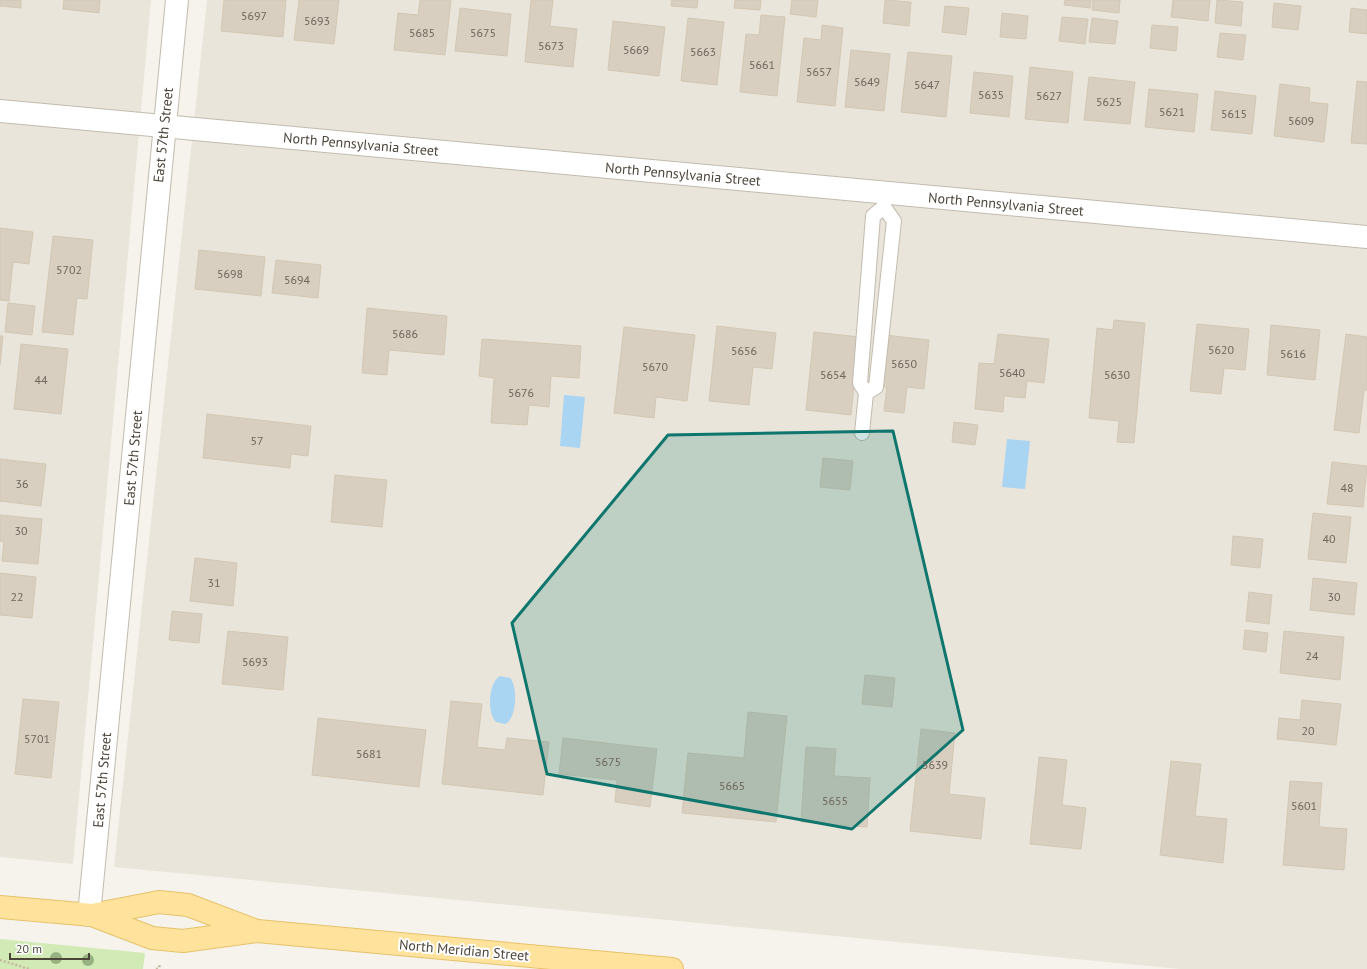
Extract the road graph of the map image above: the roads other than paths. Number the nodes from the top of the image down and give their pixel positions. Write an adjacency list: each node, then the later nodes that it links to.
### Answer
1 (176, 0): 3 (street, East 57th Street)
2 (0, 111): 3 (street, North Pennsylvania Street)
3 (164, 126): 4 (street, North Pennsylvania Street); 9 (street, East 57th Street)
4 (884, 200): 5 (street, North Pennsylvania Street); 6 (lane); 6 (lane)
5 (1367, 237)
6 (866, 393): 7 (lane)
7 (862, 433)
8 (0, 907): 9 (main road, North Meridian Street)
9 (90, 915): 10 (main road, North Meridian Street); 10 (main road, North Meridian Street)
10 (257, 931): 11 (main road, North Meridian Street)
11 (672, 969)

